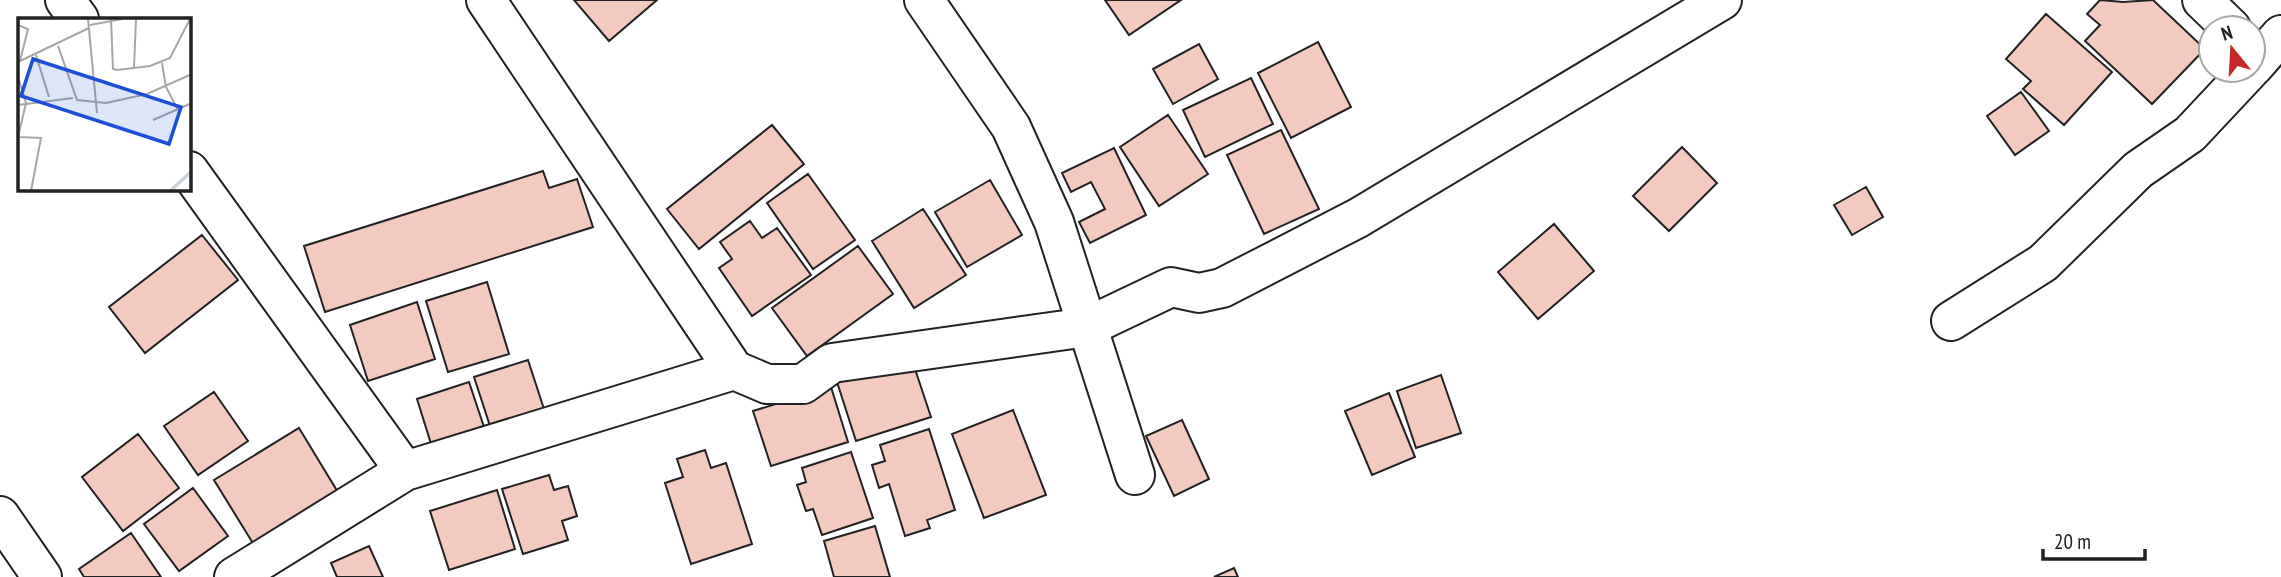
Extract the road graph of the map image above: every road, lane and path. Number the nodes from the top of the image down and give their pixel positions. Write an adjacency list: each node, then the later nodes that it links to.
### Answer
1 (65, 0): 7 (street)
2 (486, 0): 12 (street)
3 (924, 0): 11 (street)
4 (1722, 0): 11 (street)
5 (2202, 0): 6 (street)
6 (2216, 14)
7 (78, 18)
8 (2235, 84): 10 (street)
9 (191, 174): 13 (street)
10 (1951, 321)
11 (1087, 327): 12 (street); 14 (street)
12 (734, 369): 13 (street)
13 (405, 471): 17 (street)
14 (1135, 475)
15 (0, 516): 16 (street)
16 (42, 577)
17 (234, 577)

